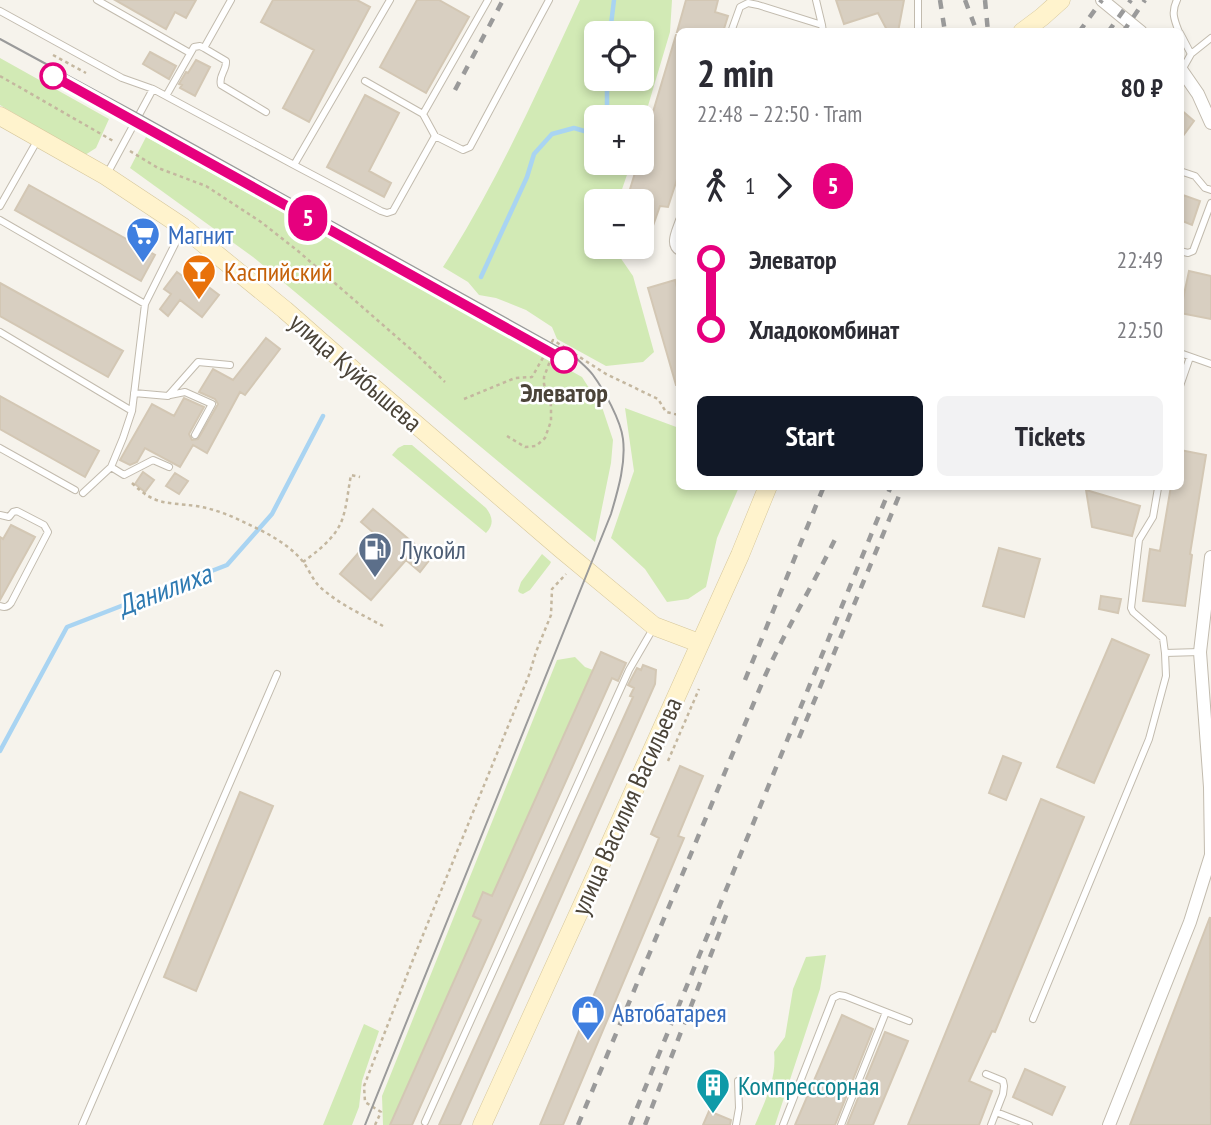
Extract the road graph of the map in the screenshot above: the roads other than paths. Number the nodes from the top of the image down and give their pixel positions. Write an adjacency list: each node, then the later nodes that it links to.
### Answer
1 (97, 0): 21 (lane)
2 (231, 0): 20 (lane)
3 (390, 0): 34 (lane)
4 (488, 0): 29 (lane)
5 (549, 0): 32 (lane)
6 (816, 0): 13 (lane)
7 (918, 0): 14 (lane)
8 (1061, 0): 15 (main road)
9 (1102, 0): 16 (street)
10 (1177, 0): 17 (lane)
11 (0, 10): 26 (lane)
12 (732, 28): 13 (lane)
13 (822, 28)
14 (918, 28)
15 (1027, 28)
16 (1136, 28)
17 (1177, 28)
18 (1211, 38): 22 (lane)
19 (1184, 41): 22 (lane)
20 (204, 48): 21 (lane); 28 (lane)
21 (190, 53): 27 (lane)
22 (1191, 54): 23 (lane)
23 (1184, 64)
24 (1184, 73): 31 (street)
25 (365, 81): 29 (lane)
26 (153, 89): 27 (lane); 36 (lane)
27 (166, 96): 34 (lane)
28 (266, 112)
29 (423, 114): 32 (lane)
30 (0, 116): 33 (main road, улица Куйбышева)
31 (1211, 123)
32 (435, 136): 34 (lane)
33 (39, 138): 36 (main road, улица Куйбышева); 39 (lane)
34 (294, 165)
35 (1184, 172): 37 (lane)
36 (106, 176): 41 (main road, улица Куйбышева)
37 (1211, 190)
38 (1211, 202): 44 (lane)
39 (0, 206)
40 (0, 220): 45 (lane)
41 (183, 227): 45 (lane); 64 (main road, улица Куйбышева)
42 (676, 230): 43 (lane)
43 (676, 250)
44 (1184, 252)
45 (145, 304): 52 (lane)
46 (0, 332): 54 (lane)
47 (1184, 355): 48 (lane)
48 (1190, 357): 49 (lane); 51 (lane)
49 (1211, 364)
50 (230, 365): 53 (lane)
51 (1184, 374)
52 (134, 393): 53 (lane); 54 (lane)
53 (168, 396): 55 (lane)
54 (132, 411): 57 (lane)
55 (195, 435)
56 (0, 448): 57 (lane)
57 (111, 467): 58 (lane)
58 (169, 467)
59 (766, 490): 65 (main road, улица Василия Васильева)
60 (1158, 490): 67 (lane)
61 (0, 515): 63 (lane)
62 (1211, 557): 66 (street)
63 (0, 606)
64 (654, 626): 65 (main road, улица Куйбышева); 75 (lane)
65 (699, 643): 76 (main road, улица Василия Васильева)
66 (1200, 652): 67 (lane); 83 (street)
67 (1165, 653): 70 (lane)
68 (277, 674): 77 (lane)
69 (886, 1012): 71 (lane); 79 (lane); 80 (lane)
70 (1033, 1019)
71 (909, 1021)
72 (986, 1074): 74 (lane)
73 (738, 1081): 78 (lane)
74 (996, 1112): 81 (lane); 82 (lane)
75 (425, 1122)
76 (487, 1123)
77 (82, 1125)
78 (736, 1125)
79 (782, 1125)
80 (841, 1125)
81 (991, 1125)
82 (1029, 1125)
83 (1109, 1125)

